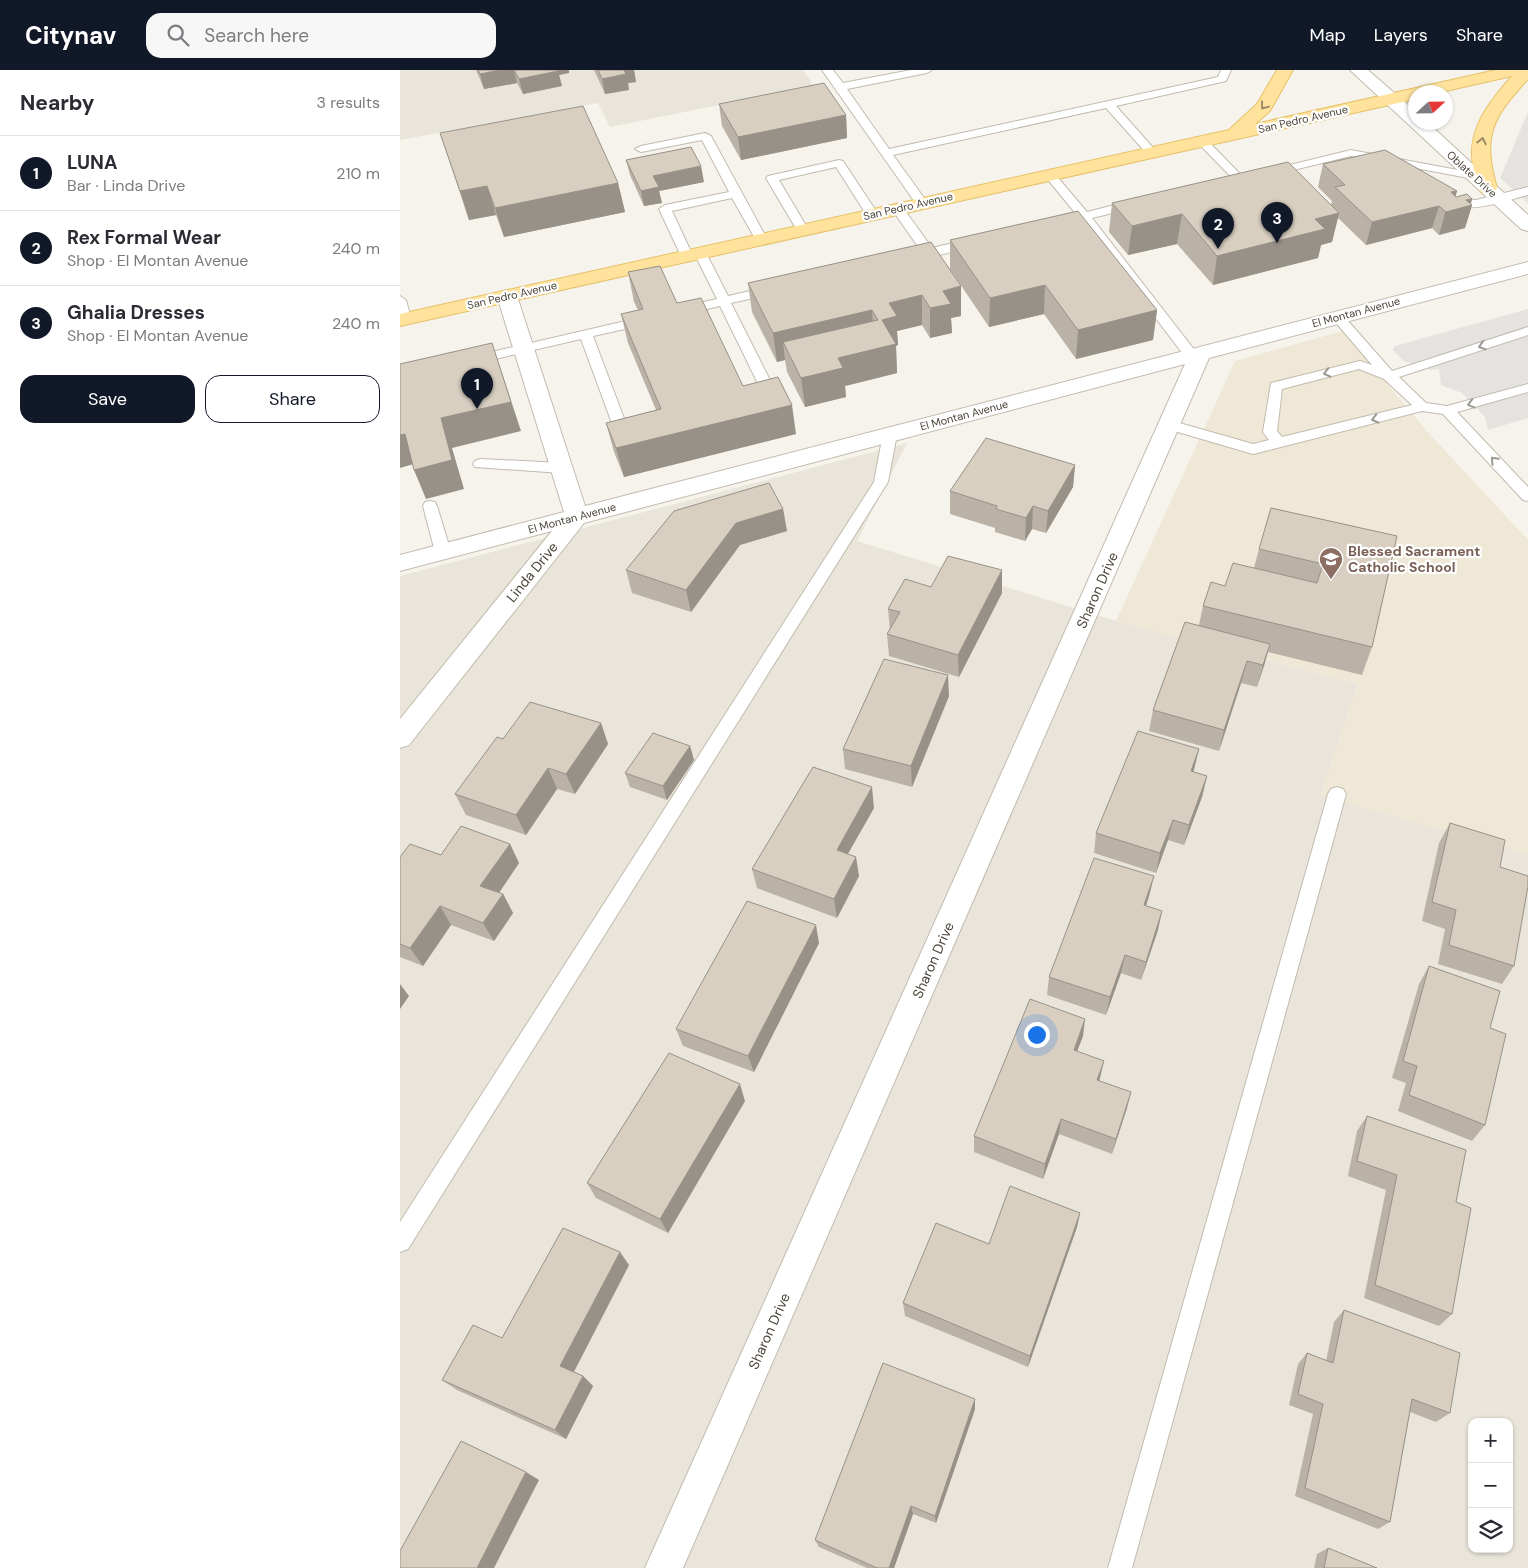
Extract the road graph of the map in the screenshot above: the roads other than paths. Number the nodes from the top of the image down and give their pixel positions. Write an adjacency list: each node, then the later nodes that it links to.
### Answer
1 (827, 70): 9 (lane)
2 (927, 70): 9 (lane)
3 (1226, 70): 12 (lane)
4 (1285, 70): 15 (main road, one-way to 15)
5 (1358, 70): 11 (street, Oblate Drive)
6 (1518, 70): 8 (main road)
7 (1527, 70): 28 (main road, one-way to 7)
8 (1451, 85)
9 (840, 87): 18 (lane)
10 (1408, 96): 11 (main road, San Pedro Avenue)
11 (1391, 99): 13 (street, Oblate Drive); 15 (main road, San Pedro Avenue)
12 (1108, 104): 18 (lane); 19 (lane)
13 (1408, 115)
14 (1425, 130): 22 (street, Oblate Drive)
15 (1234, 135): 16 (main road, San Pedro Avenue)
16 (1203, 142): 19 (main road, San Pedro Avenue); 23 (lane)
17 (641, 149): 29 (lane)
18 (886, 153): 31 (lane)
19 (1152, 153): 21 (main road, San Pedro Avenue)
20 (1409, 164): 22 (lane); 23 (lane); 24 (lane)
21 (1050, 175): 31 (main road, San Pedro Avenue); 34 (lane)
22 (1474, 176): 28 (street, Oblate Drive)
23 (1249, 177): 25 (lane)
24 (1424, 177)
25 (1222, 184)
26 (1438, 190): 28 (lane)
27 (1528, 191): 28 (lane)
28 (1493, 193): 36 (street, Oblate Drive)
29 (736, 194): 38 (lane); 41 (lane)
30 (1148, 201): 34 (lane)
31 (921, 202): 32 (main road, San Pedro Avenue)
32 (897, 208): 33 (main road, San Pedro Avenue); 40 (lane)
33 (872, 214): 37 (main road, San Pedro Avenue); 37 (lane)
34 (1084, 216): 35 (lane); 55 (lane)
35 (1045, 225)
36 (1528, 225)
37 (802, 229): 38 (main road, San Pedro Avenue)
38 (761, 239): 41 (main road, San Pedro Avenue)
39 (987, 239): 40 (lane)
40 (929, 253): 42 (lane)
41 (694, 254): 45 (main road, San Pedro Avenue); 47 (lane)
42 (901, 259)
43 (1528, 268): 49 (street, El Montan Avenue)
44 (780, 288): 47 (lane)
45 (507, 296): 50 (main road, San Pedro Avenue); 54 (street)
46 (400, 300): 50 (lane)
47 (724, 301): 48 (lane); 59 (lane)
48 (674, 313)
49 (1337, 317): 55 (street, El Montan Avenue); 57 (lane)
50 (403, 319)
51 (643, 321): 53 (lane)
52 (1528, 331): 57 (lane, one-way to 57)
53 (586, 334): 54 (lane); 64 (lane)
54 (524, 349): 56 (lane); 67 (street)
55 (1196, 354): 62 (street, Sharon Drive); 63 (street, El Montan Avenue)
56 (457, 364)
57 (1389, 376): 60 (lane); 65 (lane, one-way to 65)
58 (1528, 388): 61 (lane, one-way to 61)
59 (772, 398)
60 (1422, 407): 61 (lane); 65 (lane, one-way to 65)
61 (1447, 410): 68 (lane, one-way to 61)
62 (1170, 425): 65 (lane); 76 (street, Sharon Drive)
63 (890, 434): 70 (street, El Montan Avenue); 75 (lane)
64 (624, 436)
65 (1278, 442)
66 (480, 464): 67 (lane)
67 (562, 468): 70 (street)
68 (1528, 496)
69 (430, 506): 71 (lane)
70 (577, 516): 71 (street, El Montan Avenue); 73 (street, Linda Drive)
71 (443, 552): 72 (street, El Montan Avenue)
72 (400, 563)
73 (400, 738)
74 (1337, 794): 77 (lane)
75 (400, 1241)
76 (664, 1568)
77 (1120, 1568)

